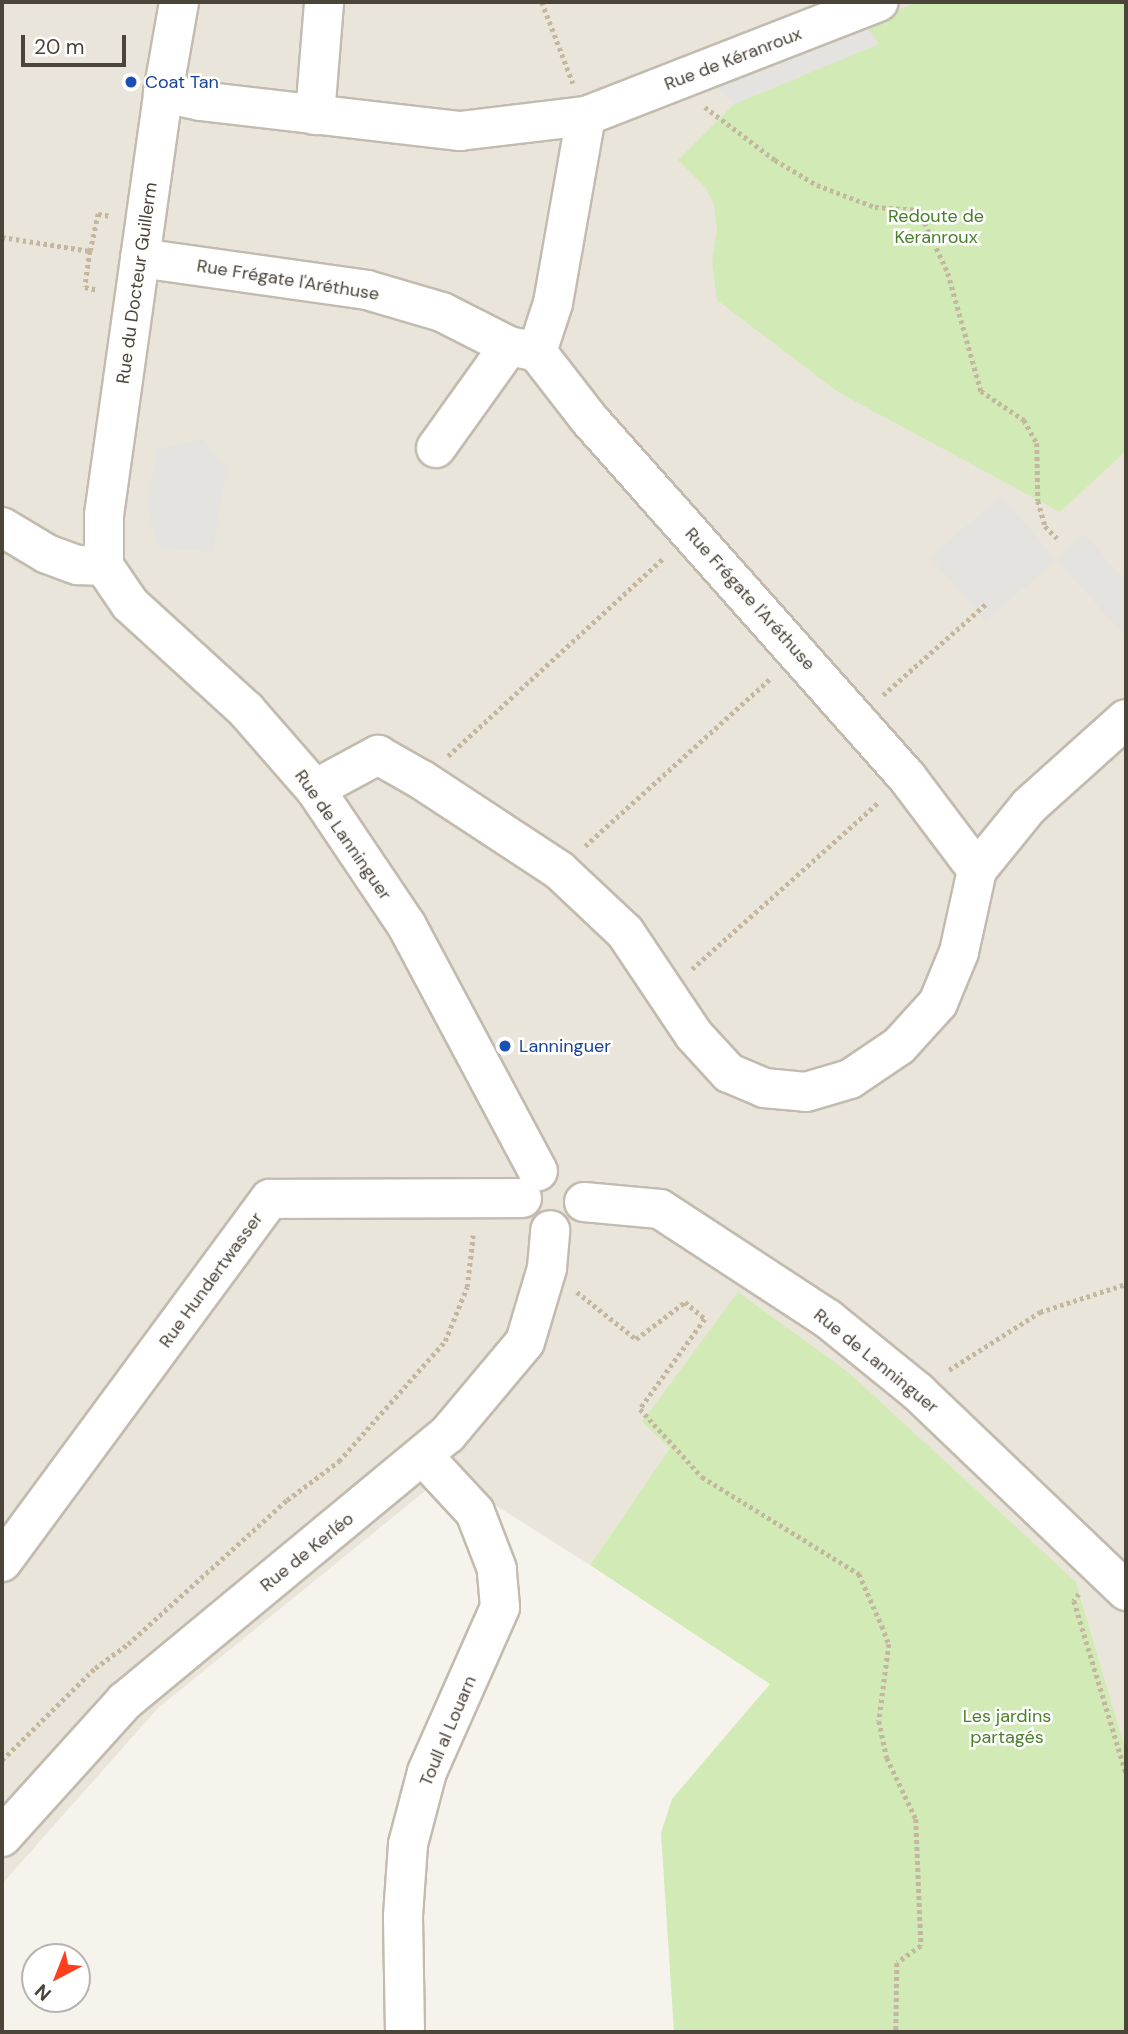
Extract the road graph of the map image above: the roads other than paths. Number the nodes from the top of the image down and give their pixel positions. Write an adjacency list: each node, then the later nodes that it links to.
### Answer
1 (179, 2): 4 (street, Rue du Docteur Guillerm)
2 (324, 2): 5 (street)
3 (878, 2): 6 (street, Rue de Kéranroux)
4 (163, 93): 5 (street, Rue de Kéranroux); 7 (street, Rue du Docteur Guillerm)
5 (314, 115): 6 (street, Rue de Kéranroux)
6 (586, 116): 8 (street)
7 (140, 258): 8 (street, Rue Frégate l'Aréthuse); 11 (street, Rue du Docteur Guillerm)
8 (523, 349): 9 (street); 14 (street, Rue Frégate l'Aréthuse)
9 (436, 448)
10 (2, 527): 11 (street)
11 (104, 566): 13 (street, Rue de Lanninguer)
12 (1126, 719): 14 (street)
13 (315, 789): 14 (street); 15 (street, Rue de Lanninguer)
14 (977, 870)
15 (530, 1184): 16 (street); 17 (street); 19 (street, Rue Hundertwasser)
16 (584, 1202): 17 (street); 20 (street, Rue de Lanninguer)
17 (550, 1230): 18 (street, Rue de Kerléo)
18 (424, 1457): 21 (street, Rue de Kerléo); 22 (street, Toull al Louarn)
19 (2, 1562)
20 (1119, 1584)
21 (2, 1837)
22 (405, 2032)

